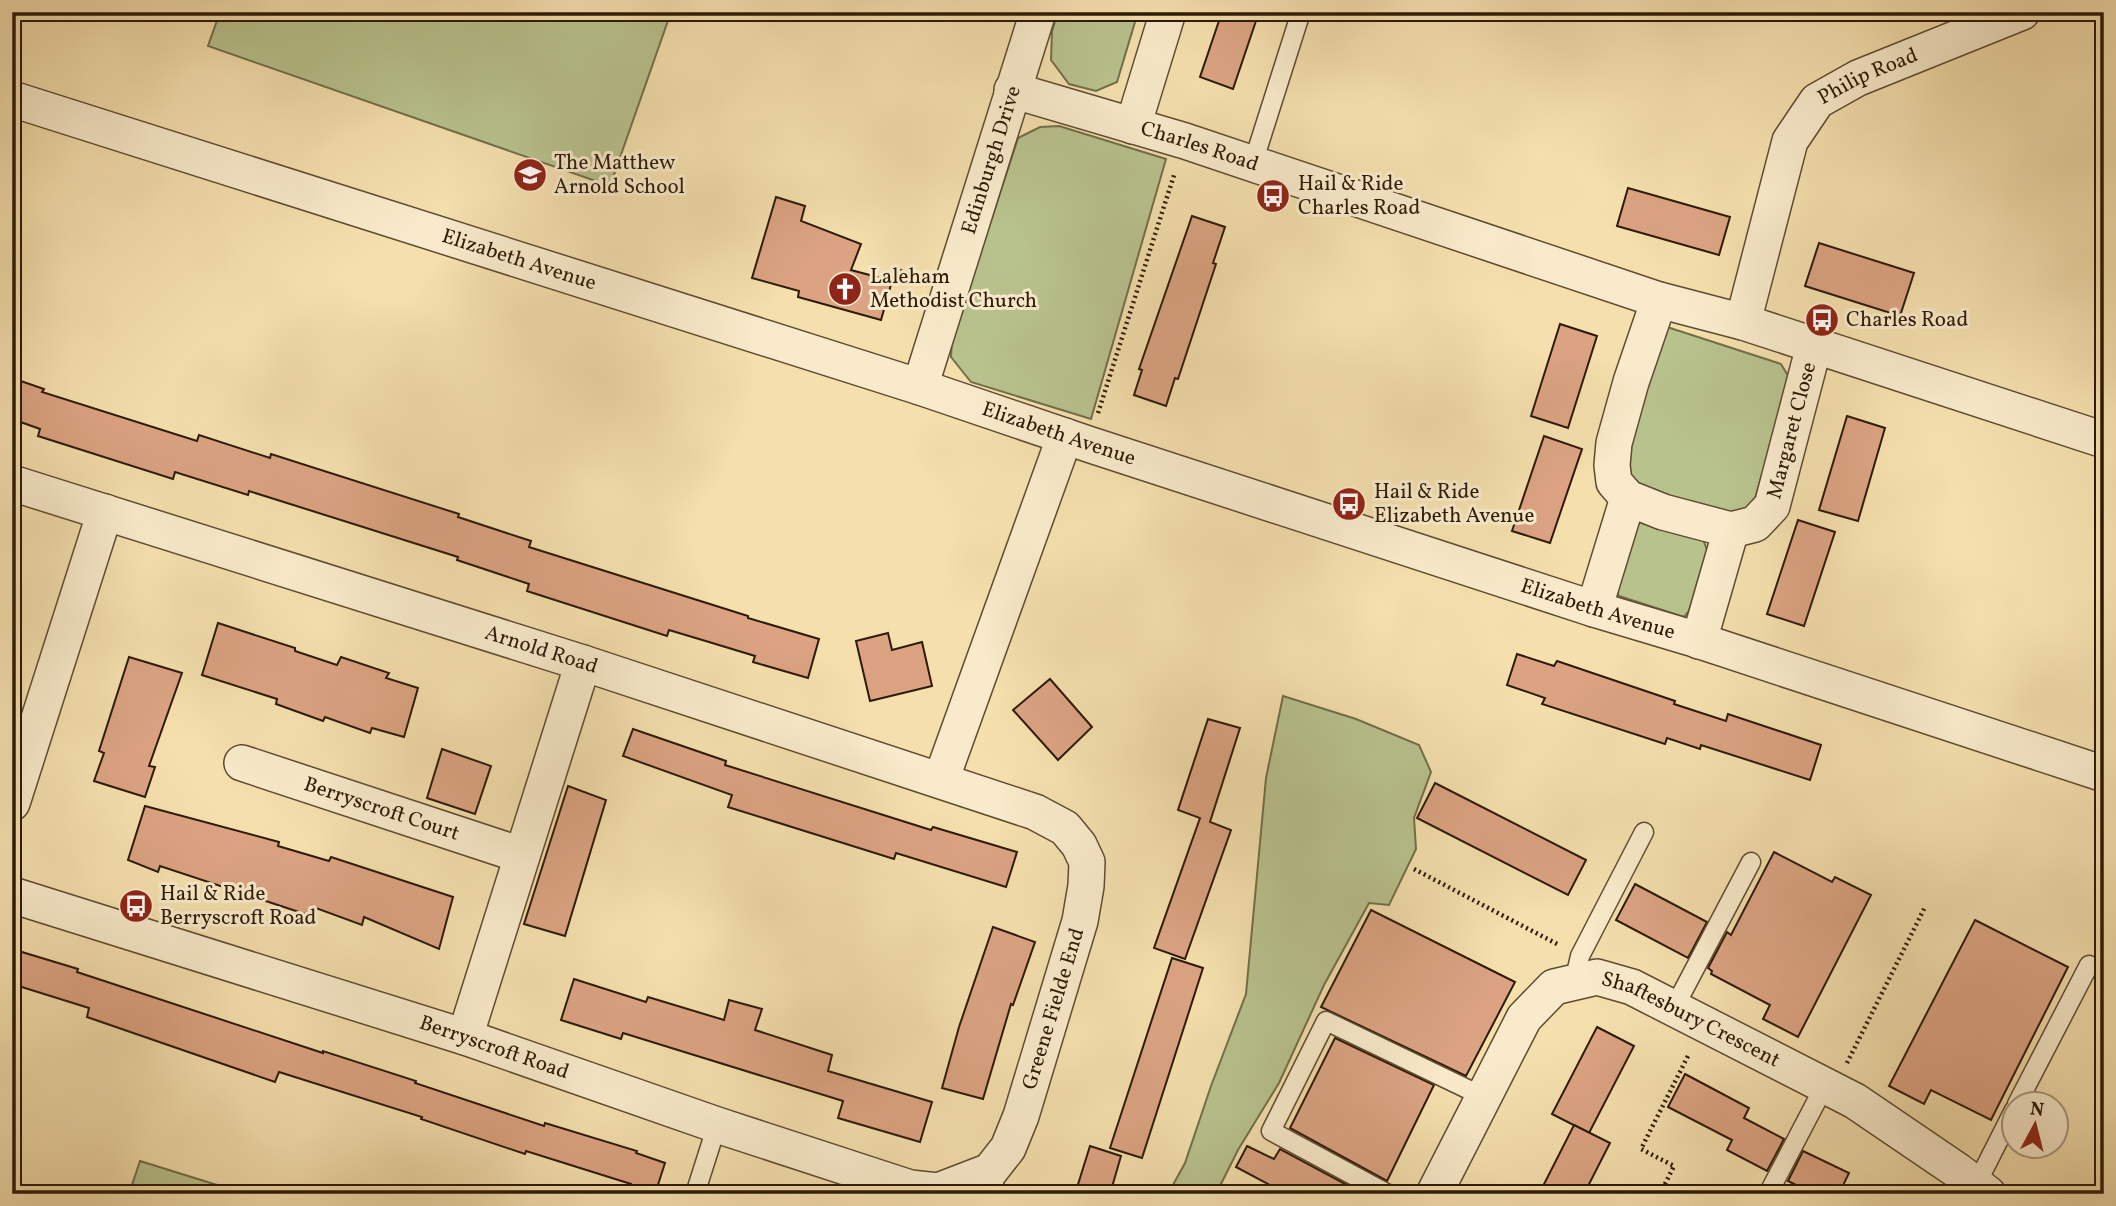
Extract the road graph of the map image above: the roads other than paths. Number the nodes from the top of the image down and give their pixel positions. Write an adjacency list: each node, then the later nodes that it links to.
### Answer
1 (1038, 12): 5 (street, Edinburgh Drive)
2 (1168, 12): 7 (street)
3 (1301, 12): 8 (lane)
4 (2022, 12): 10 (street, Philip Road)
5 (1012, 90): 7 (street, Charles Road); 12 (street, Edinburgh Drive)
6 (12, 99): 12 (street, Elizabeth Avenue)
7 (1133, 126): 8 (street, Charles Road)
8 (1253, 163): 9 (street, Charles Road)
9 (1659, 300): 10 (street, Charles Road); 16 (street)
10 (1743, 322): 11 (street, Charles Road)
11 (1815, 346): 14 (street, Charles Road); 18 (street, Margaret Close)
12 (920, 387): 13 (street, Elizabeth Avenue)
13 (1076, 440): 19 (street, Elizabeth Avenue); 24 (street)
14 (2104, 440)
15 (12, 483): 17 (street, Arnold Road)
16 (1628, 498): 18 (street); 19 (street)
17 (105, 512): 21 (street, Arnold Road); 25 (street)
18 (1731, 530): 20 (street)
19 (1594, 609): 20 (street, Elizabeth Avenue)
20 (1699, 641): 23 (street, Elizabeth Avenue)
21 (583, 663): 24 (street, Arnold Road); 28 (street)
22 (242, 763): 28 (street, Berryscroft Court)
23 (2104, 774)
24 (941, 780): 26 (street, Arnold Road)
25 (12, 803)
26 (1065, 828): 40 (street, Greene Fielde End)
27 (1644, 832): 32 (lane)
28 (522, 855): 34 (street)
29 (1751, 862): 33 (lane)
30 (12, 895): 34 (street, Berryscroft Road)
31 (2089, 965): 36 (lane)
32 (1577, 969): 33 (street, Shaftesbury Crescent); 37 (street, Shaftesbury Crescent)
33 (1674, 1008): 35 (street, Shaftesbury Crescent)
34 (465, 1037): 38 (street, Berryscroft Road)
35 (1829, 1088): 41 (street, Shaftesbury Crescent); 45 (lane)
36 (2024, 1090)
37 (1484, 1097): 43 (lane); 44 (street, Shaftesbury Crescent)
38 (717, 1125): 40 (street, Berryscroft Road); 42 (lane)
39 (2000, 1145): 41 (lane)
40 (987, 1181)
41 (1982, 1189)
42 (695, 1194)
43 (1388, 1194)
44 (1434, 1194)
45 (1768, 1194)

